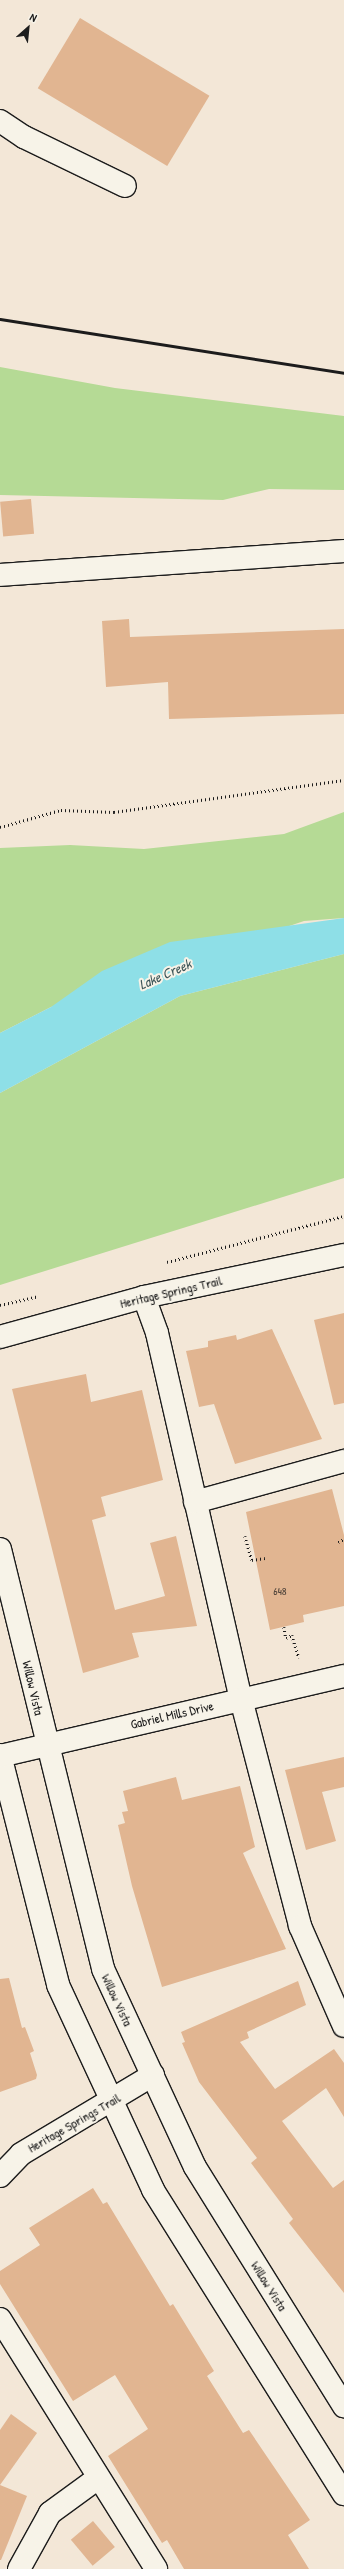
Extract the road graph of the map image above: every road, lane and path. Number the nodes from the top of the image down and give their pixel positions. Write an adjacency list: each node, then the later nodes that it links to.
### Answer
1 (0, 120): 2 (street)
2 (125, 186)
3 (344, 551): 4 (street)
4 (0, 575)
5 (344, 780): 6 (path)
6 (0, 827)
7 (344, 1216): 9 (path)
8 (344, 1255): 11 (street, Heritage Springs Trail)
9 (159, 1264)
10 (44, 1294): 12 (path)
11 (144, 1297): 13 (street, Heritage Springs Trail); 15 (street)
12 (0, 1306)
13 (0, 1337)
14 (344, 1461): 15 (street)
15 (195, 1502): 24 (street)
16 (245, 1536): 20 (path)
17 (344, 1539): 18 (path)
18 (338, 1542)
19 (0, 1549): 25 (street, Willow Vista)
20 (265, 1558)
21 (284, 1627): 22 (path)
22 (300, 1660)
23 (344, 1676): 24 (street, Gabriel Mills Drive)
24 (241, 1699): 25 (street, Gabriel Mills Drive); 27 (street)
25 (46, 1744): 26 (street, Gabriel Mills Drive); 28 (street, Willow Vista)
26 (0, 1755): 29 (street)
27 (344, 2026)
28 (152, 2075): 29 (street, Heritage Springs Trail); 32 (street, Willow Vista)
29 (112, 2101): 30 (street, Heritage Springs Trail); 34 (street)
30 (0, 2176)
31 (0, 2320): 33 (street)
32 (344, 2406)
33 (98, 2478): 35 (street); 36 (street)
34 (344, 2494)
35 (19, 2569)
36 (156, 2569)

